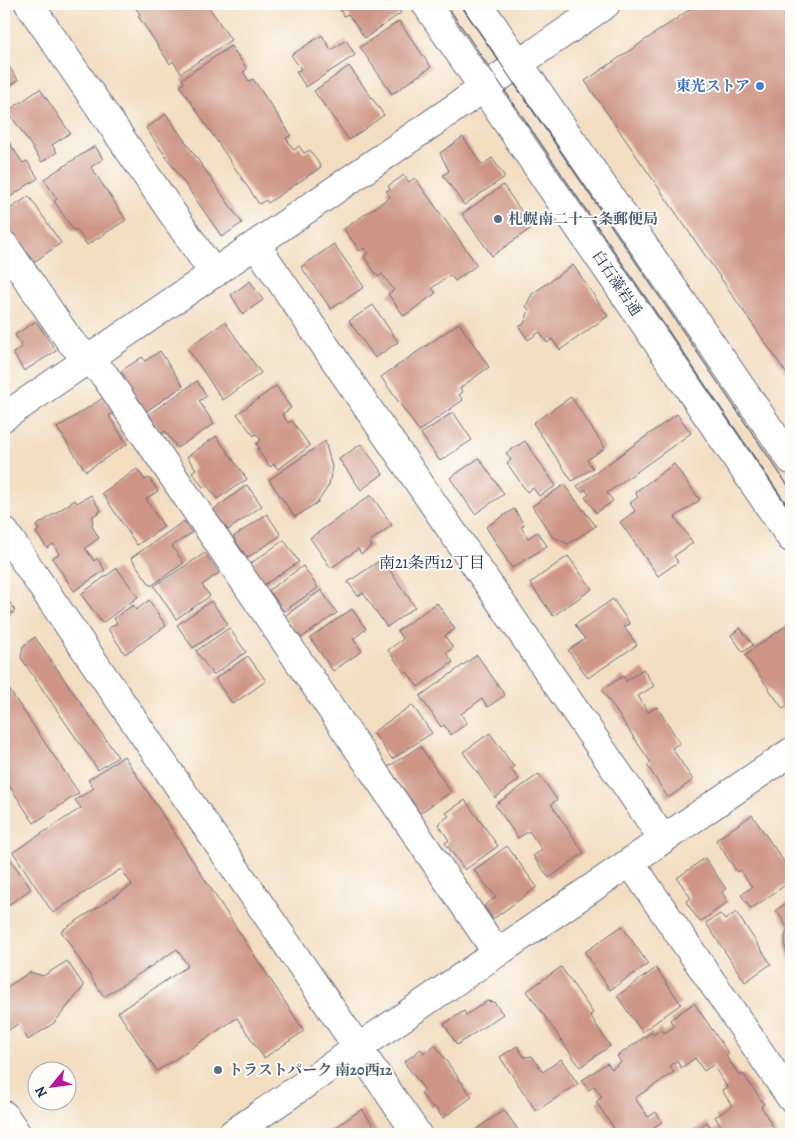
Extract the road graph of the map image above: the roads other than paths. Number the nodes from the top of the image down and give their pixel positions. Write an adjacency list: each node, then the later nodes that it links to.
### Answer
1 (29, 4): 9 (street)
2 (426, 4): 6 (street, 白石藻岩通)
3 (478, 4): 5 (street)
4 (606, 4): 5 (street)
5 (519, 65): 6 (street); 12 (street)
6 (484, 88): 7 (street); 14 (street, 白石藻岩通)
7 (256, 245): 9 (street); 16 (street)
8 (4, 246): 10 (street)
9 (214, 274): 10 (street)
10 (87, 360): 11 (street); 18 (street)
11 (4, 417)
12 (791, 460)
13 (4, 531): 19 (street)
14 (791, 538)
15 (791, 752): 16 (street)
16 (663, 839): 17 (street)
17 (630, 862): 18 (street); 20 (street)
18 (497, 953): 19 (street)
19 (358, 1049): 23 (street); 24 (street)
20 (791, 1098)
21 (4, 1115): 22 (street)
22 (17, 1134)
23 (232, 1134)
24 (416, 1134)

